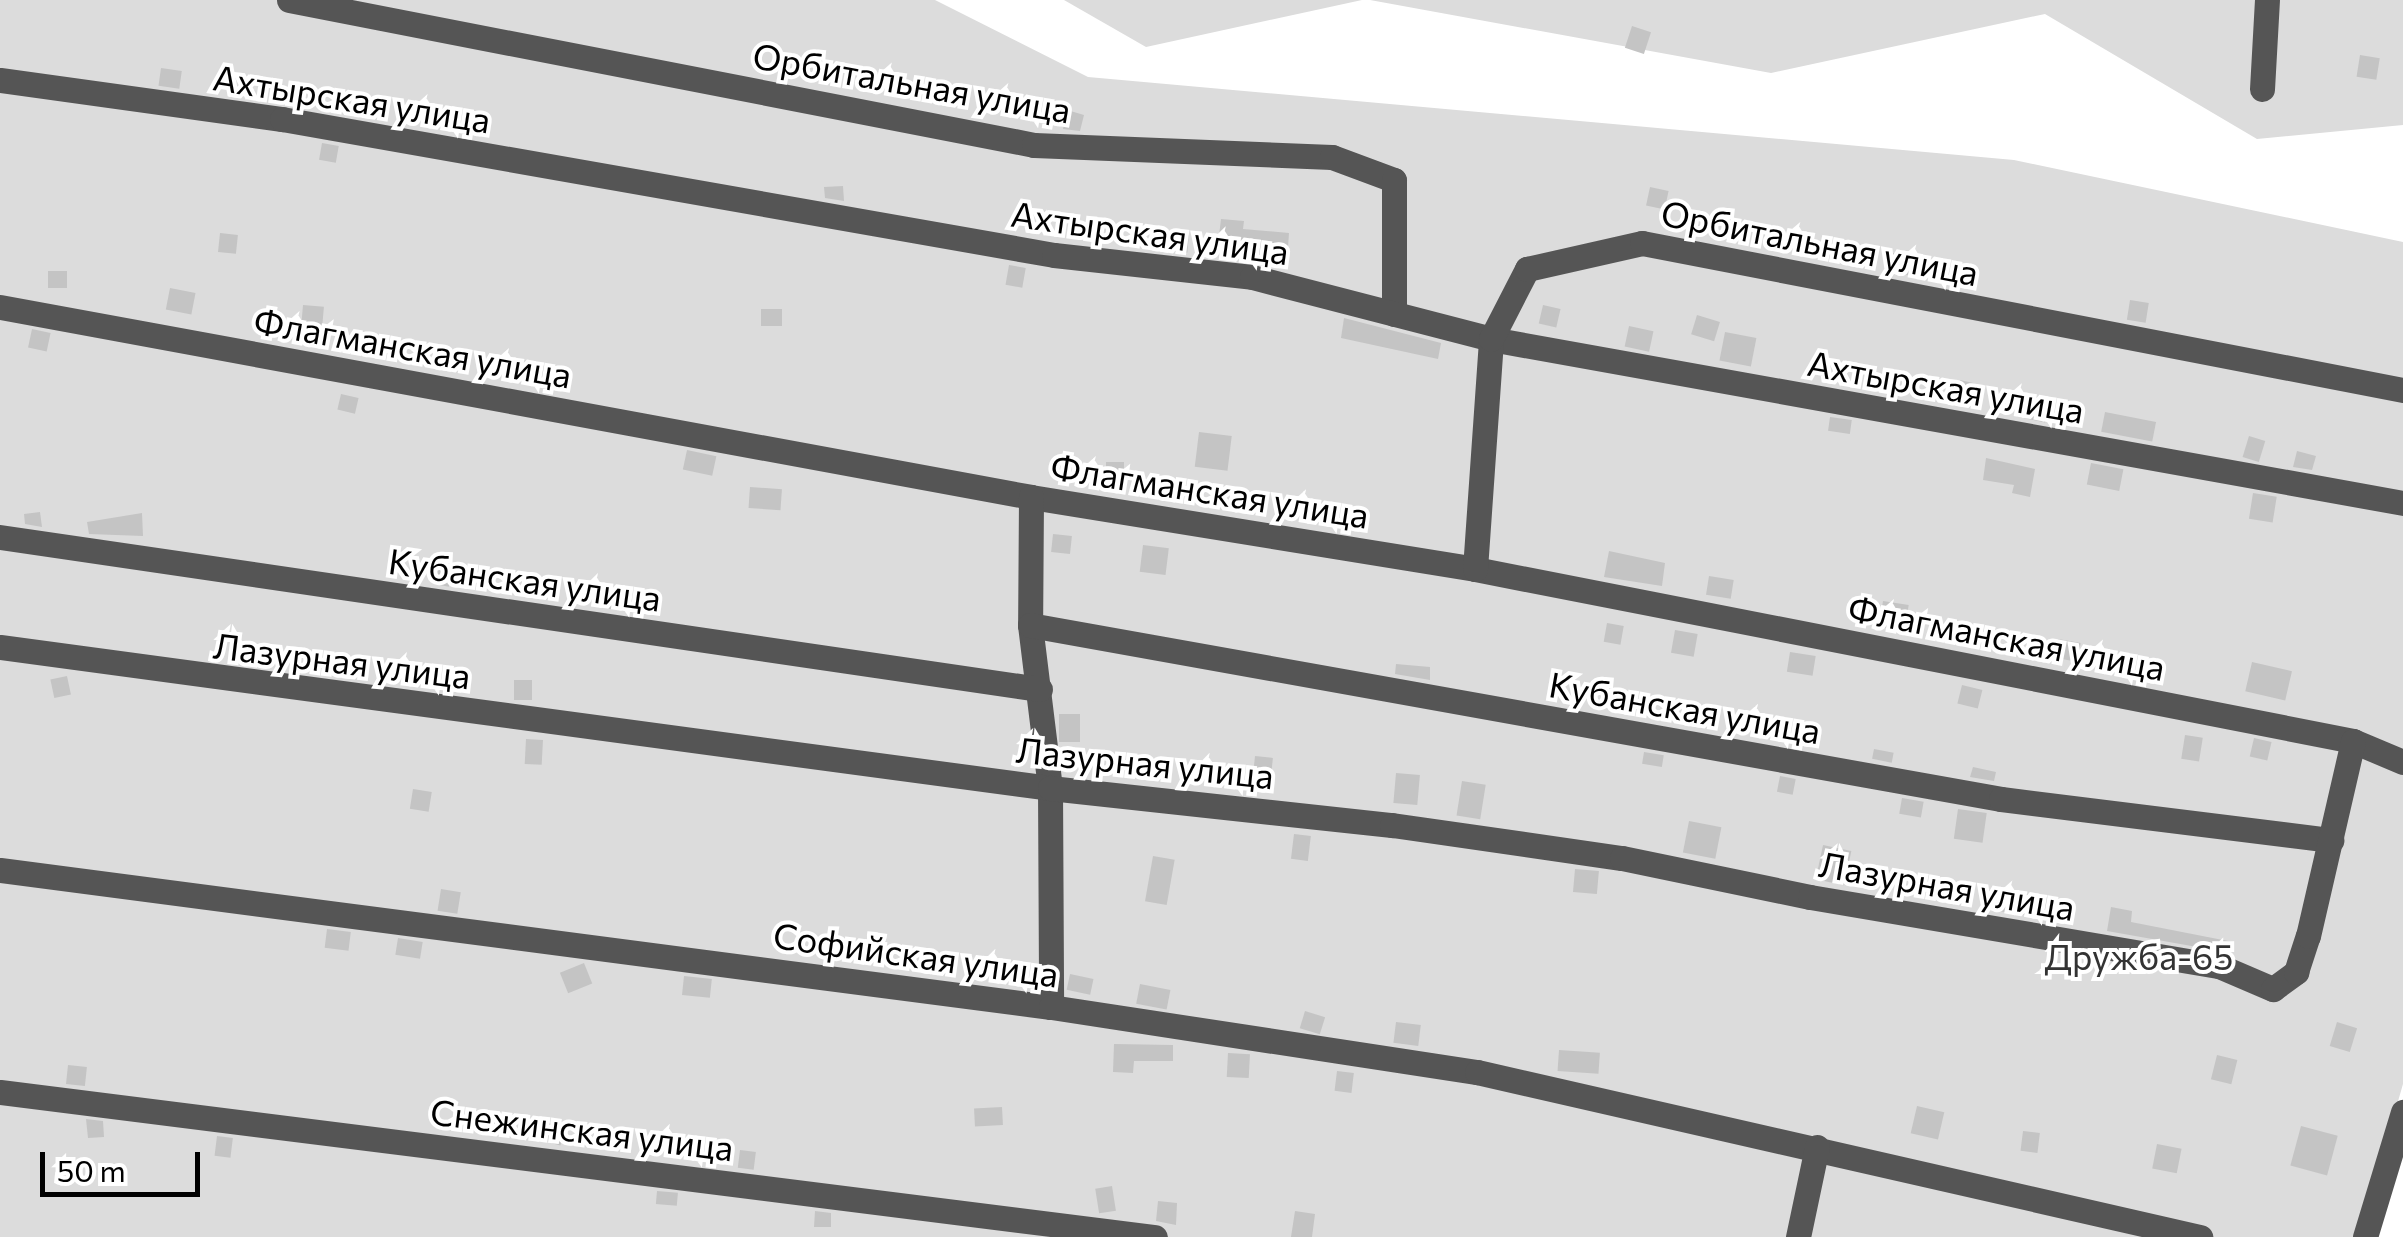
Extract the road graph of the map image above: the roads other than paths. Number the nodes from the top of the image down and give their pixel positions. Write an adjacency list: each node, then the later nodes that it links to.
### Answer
1 (288, 0): 6 (lane, Орбитальная улица)
2 (2267, 0): 4 (lane)
3 (0, 80): 6 (lane, Ахтырская улица)
4 (2262, 89)
5 (0, 307): 9 (lane, Флагманская улица)
6 (1394, 314): 7 (lane, Ахтырская улица)
7 (1491, 339): 8 (lane, Орбитальная улица); 10 (lane, Ахтырская улица); 12 (lane, Орбитальная улица)
8 (2403, 390)
9 (1031, 497): 12 (lane, Флагманская улица); 13 (lane)
10 (2403, 502)
11 (0, 537): 15 (lane, Кубанская улица)
12 (1476, 569): 16 (lane, Флагманская улица)
13 (1030, 625): 15 (lane); 19 (lane, Кубанская улица)
14 (0, 648): 18 (lane, Лазурная улица)
15 (1040, 689): 18 (lane)
16 (2353, 740): 17 (lane, Флагманская улица); 19 (lane)
17 (2403, 762)
18 (1050, 788): 19 (lane, Лазурная улица); 21 (lane)
19 (2330, 840)
20 (0, 870): 21 (lane, Софийская улица)
21 (1050, 1007): 24 (lane, Софийская улица)
22 (0, 1092): 25 (lane, Снежинская улица)
23 (2403, 1112): 28 (lane)
24 (1817, 1146): 26 (lane); 27 (lane, Софийская улица)
25 (1155, 1237)
26 (1798, 1237)
27 (2200, 1237)
28 (2365, 1237)

